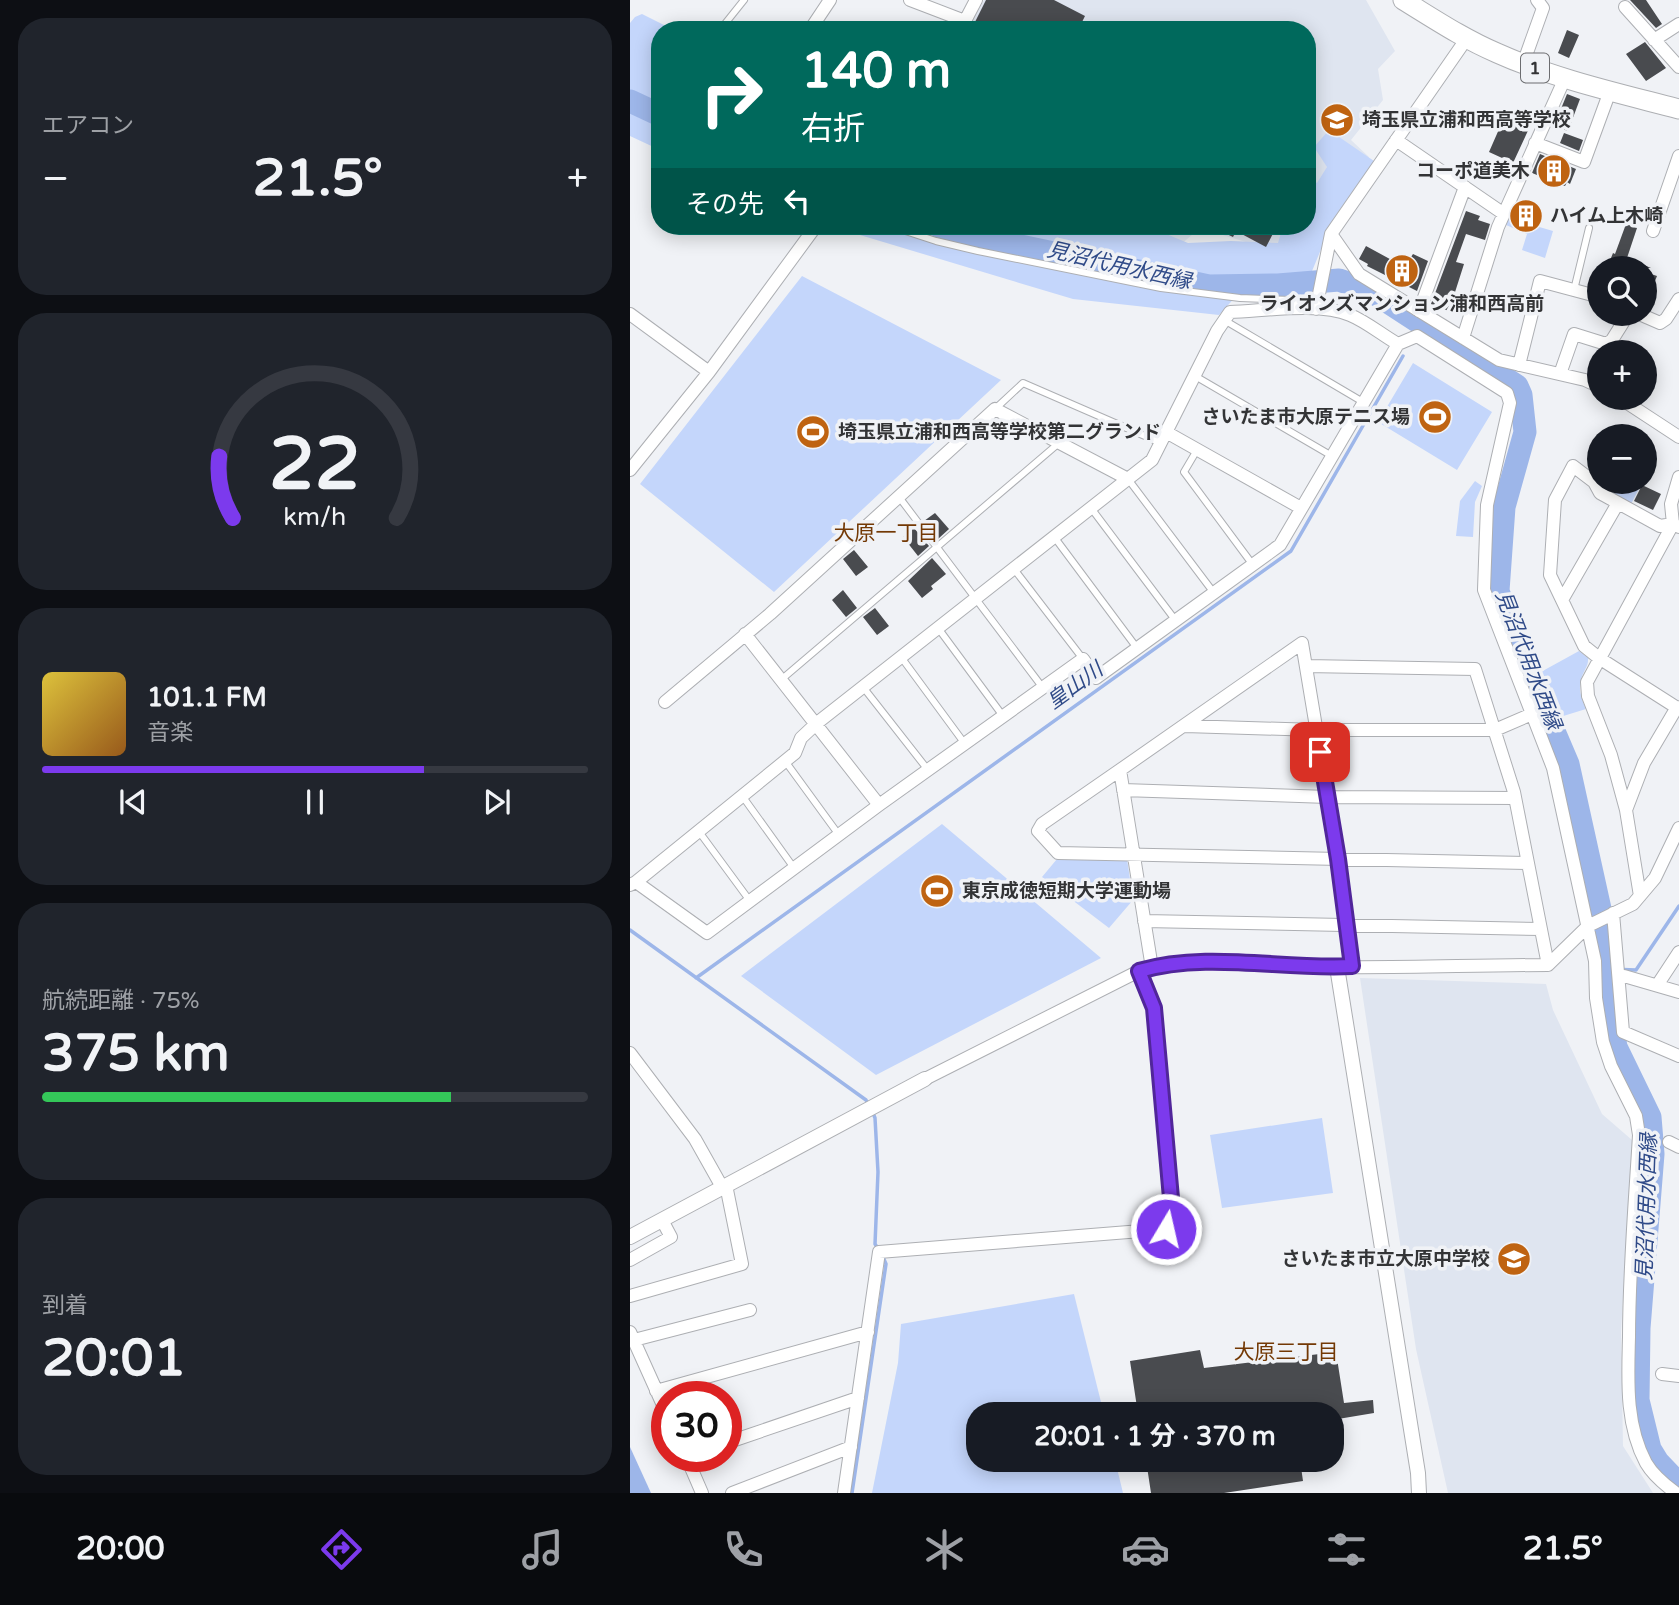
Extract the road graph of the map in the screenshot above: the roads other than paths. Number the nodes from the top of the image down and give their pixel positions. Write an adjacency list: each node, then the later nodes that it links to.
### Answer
1 (744, 0): 8 (lane)
2 (830, 0): 9 (street)
3 (910, 0): 10 (street)
4 (976, 0): 11 (street)
5 (1403, 0): 13 (main road, 1)
6 (1537, 0): 15 (street)
7 (1625, 7): 14 (street)
8 (727, 21)
9 (817, 21)
10 (962, 21)
11 (966, 21)
12 (1679, 24): 14 (street)
13 (1467, 38): 15 (main road, 1); 20 (street)
14 (1654, 40): 16 (street)
15 (1523, 64): 17 (main road, 1)
16 (1679, 68)
17 (1565, 78): 18 (main road, 1); 21 (street)
18 (1610, 91): 19 (main road, 1); 21 (street)
19 (1679, 109)
20 (1396, 140): 23 (street); 27 (street)
21 (1535, 143): 24 (street)
22 (1679, 156): 26 (street)
23 (1465, 187): 24 (street); 34 (street)
24 (1504, 214): 39 (street)
25 (1589, 228): 30 (lane)
26 (1653, 231)
27 (1331, 234): 33 (street); 34 (street)
28 (809, 235): 42 (street)
29 (912, 235): 33 (lane)
30 (1574, 290): 31 (street); 41 (street)
31 (1587, 294)
32 (1679, 299): 37 (street)
33 (1317, 303): 36 (street); 40 (street)
34 (1419, 311): 39 (street)
35 (630, 314): 42 (street)
36 (1224, 320): 44 (street); 46 (lane)
37 (1657, 322)
38 (1621, 326): 43 (street)
39 (1463, 338): 41 (street)
40 (1398, 344): 46 (street); 82 (street)
41 (1519, 365): 43 (street)
42 (709, 372): 54 (street)
43 (1560, 374): 45 (street)
44 (1195, 376): 50 (street); 53 (lane)
45 (1587, 381)
46 (1363, 402): 53 (street)
47 (995, 409): 50 (lane); 51 (street); 57 (street)
48 (1638, 410): 49 (street)
49 (1679, 437)
50 (1164, 438): 52 (street); 56 (street)
51 (1059, 443): 56 (street); 63 (lane)
52 (1197, 450): 60 (street); 64 (lane)
53 (1332, 456): 60 (street)
54 (630, 470)
55 (1679, 477): 61 (street)
56 (1128, 479): 59 (street); 66 (lane)
57 (898, 496): 63 (lane); 71 (street)
58 (1618, 503): 61 (street); 68 (street); 68 (street)
59 (1091, 508): 62 (street); 69 (lane)
60 (1301, 509): 64 (street)
61 (1676, 526): 74 (street)
62 (1054, 537): 65 (street); 72 (lane)
63 (937, 548): 67 (lane); 77 (lane)
64 (1252, 565): 66 (street)
65 (1014, 568): 67 (street); 75 (lane)
66 (1214, 593): 69 (street)
67 (975, 598): 70 (street); 79 (lane)
68 (1562, 600): 74 (street)
69 (1176, 621): 72 (street)
70 (938, 628): 73 (street); 83 (lane)
71 (745, 634): 77 (street); 80 (street)
72 (1138, 648): 75 (street)
73 (901, 657): 78 (street); 88 (lane)
74 (1599, 658): 81 (street); 97 (street)
75 (1083, 659): 79 (street)
76 (1306, 666): 85 (street); 86 (street); 87 (street)
77 (782, 679): 84 (street)
78 (863, 687): 84 (street); 91 (lane)
79 (1043, 688): 83 (street)
80 (665, 702)
81 (1678, 708): 97 (street)
82 (1532, 714): 87 (street); 111 (street)
83 (1003, 716): 88 (street)
84 (817, 723): 89 (street); 96 (street)
85 (1185, 726): 86 (street); 90 (street)
86 (1316, 730): 87 (street); 94 (street)
87 (1494, 730): 95 (street)
88 (965, 744): 91 (street)
89 (785, 761): 93 (street); 100 (lane)
90 (1120, 769): 92 (street); 101 (street)
91 (928, 770): 96 (street)
92 (1123, 790): 94 (street); 101 (street)
93 (743, 797): 99 (street); 104 (lane)
94 (1328, 797): 95 (street); 102 (street)
95 (1515, 798): 103 (street)
96 (879, 805): 100 (street)
97 (1626, 810): 106 (street)
98 (1679, 828): 106 (street)
99 (700, 832): 105 (street); 107 (lane)
100 (839, 835): 104 (street)
101 (1133, 855): 102 (street); 109 (street)
102 (1338, 859): 103 (street); 110 (street)
103 (1528, 863): 112 (street)
104 (794, 868): 107 (street)
105 (633, 883): 107 (street)
106 (1640, 896): 108 (street)
107 (750, 901)
108 (1613, 913): 111 (street); 118 (street)
109 (1144, 921): 110 (street); 116 (street)
110 (1347, 926): 112 (street); 115 (street)
111 (1588, 926): 114 (street); 140 (street)
112 (1541, 929): 114 (street)
113 (1679, 951): 119 (street)
114 (1548, 965): 115 (street)
115 (1345, 966): 116 (street); 144 (street)
116 (1152, 968): 117 (street)
117 (1139, 971): 123 (street); 130 (street)
118 (1619, 981): 119 (street); 122 (street)
119 (1658, 984): 120 (street)
120 (1679, 992)
121 (630, 1053): 124 (street)
122 (1679, 1056)
123 (925, 1079): 124 (street)
124 (724, 1186): 125 (street); 128 (street)
125 (662, 1220): 126 (street); 127 (street)
126 (630, 1237)
127 (630, 1260)
128 (630, 1296)
129 (750, 1311): 131 (street)
130 (867, 1332): 135 (street); 136 (street)
131 (632, 1336): 134 (street)
132 (1662, 1374): 133 (street)
133 (1679, 1376)
134 (652, 1381)
135 (692, 1381)
136 (858, 1398): 137 (street); 138 (street)
137 (742, 1438)
138 (850, 1447): 142 (street); 143 (street)
139 (693, 1472): 141 (street)
140 (1670, 1491)
141 (702, 1493)
142 (732, 1493)
143 (844, 1493)
144 (1419, 1493)

